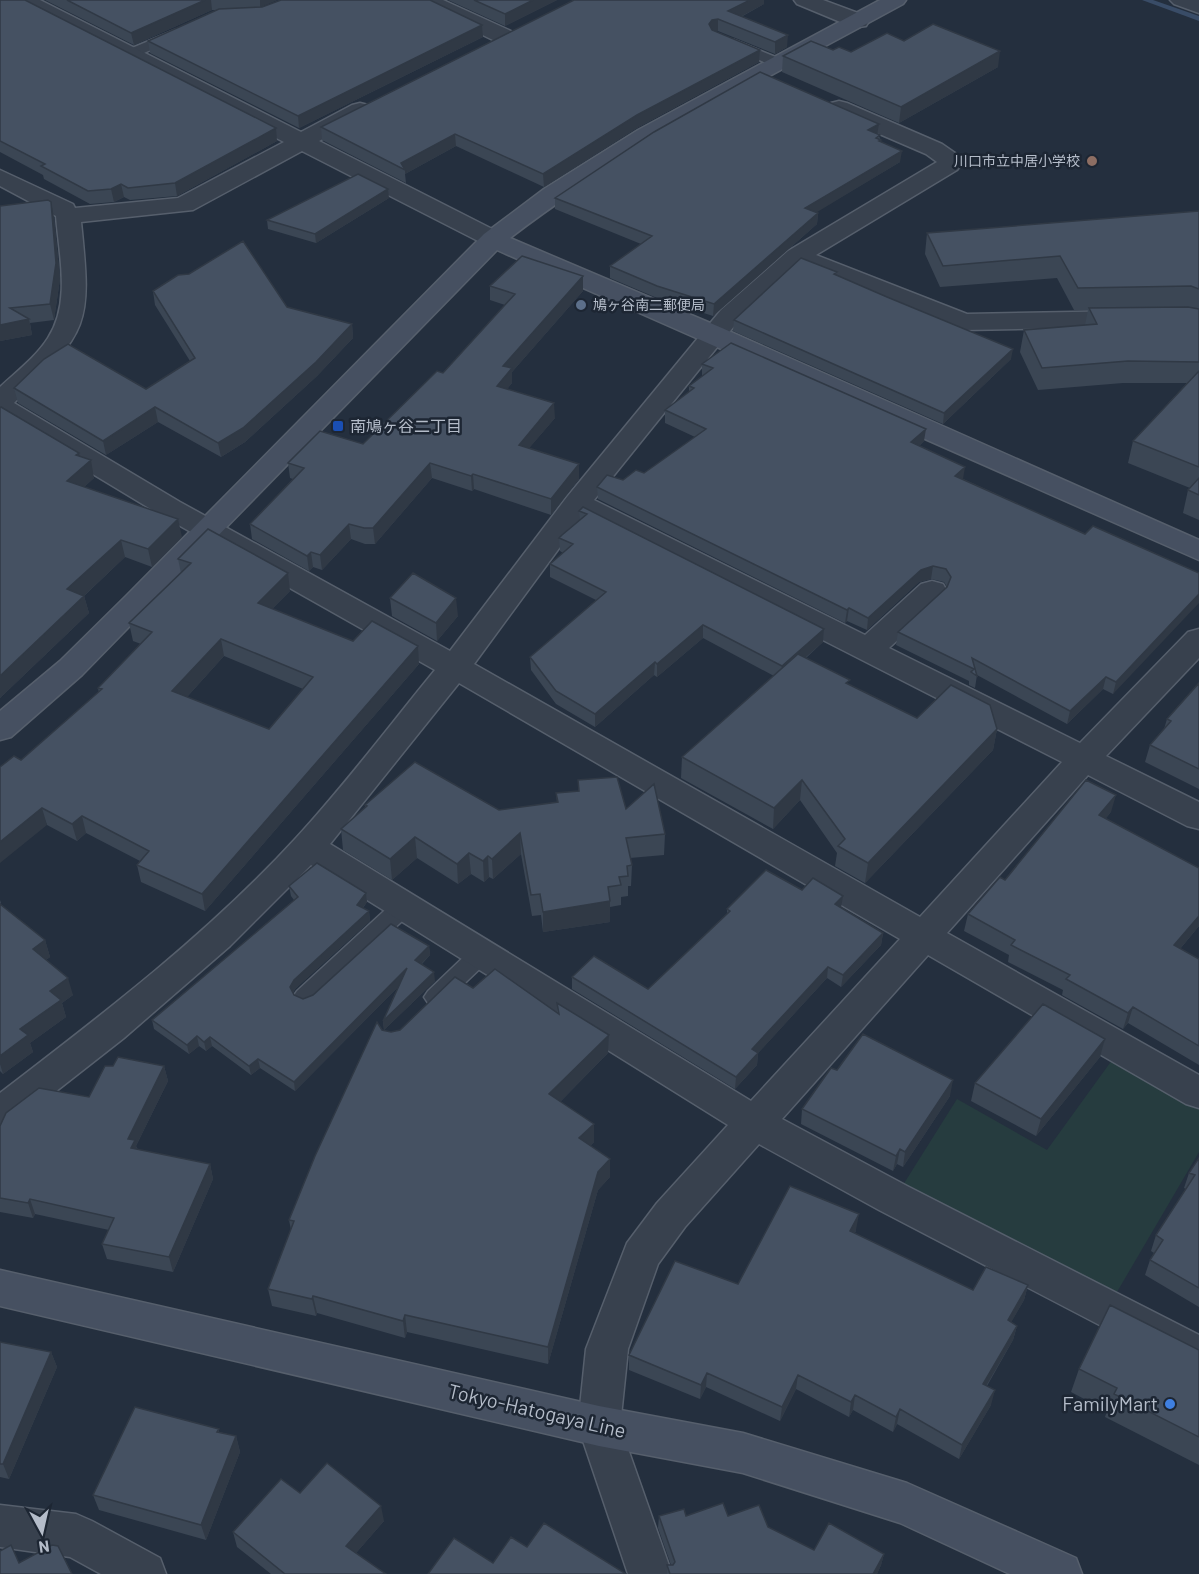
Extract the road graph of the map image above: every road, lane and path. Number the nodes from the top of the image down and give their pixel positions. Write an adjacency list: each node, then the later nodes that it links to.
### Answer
1 (24, 0): 13 (street)
2 (426, 0): 10 (street)
3 (804, 0): 7 (street)
4 (896, 0): 7 (street)
5 (1181, 0): 6 (street)
6 (1199, 7)
7 (858, 21): 14 (street)
8 (525, 26): 10 (street)
9 (185, 30): 13 (lane)
10 (503, 36): 12 (street)
11 (717, 37): 14 (lane)
12 (482, 47)
13 (130, 54): 17 (street)
14 (776, 74): 21 (street)
15 (819, 99): 22 (street)
16 (378, 100): 17 (street)
17 (300, 140): 20 (street); 21 (street)
18 (0, 177): 19 (street)
19 (12, 191): 20 (street)
20 (68, 216): 25 (street)
21 (493, 239): 24 (street); 27 (street)
22 (797, 256): 23 (street); 24 (street)
23 (1199, 323)
24 (713, 334): 26 (street); 28 (street)
25 (0, 404): 27 (street)
26 (577, 503): 31 (street); 32 (street)
27 (207, 531): 32 (street); 33 (street)
28 (1199, 551)
29 (932, 591): 31 (street)
30 (1199, 639): 34 (street)
31 (868, 650): 34 (street)
32 (455, 667): 36 (street); 38 (street)
33 (0, 729)
34 (1083, 759): 35 (street); 38 (street)
35 (1199, 817)
36 (308, 847): 37 (street); 43 (street)
37 (404, 906): 39 (street); 40 (lane)
38 (923, 937): 42 (street); 44 (street)
39 (481, 954): 41 (lane); 44 (street)
40 (305, 997)
41 (417, 1016)
42 (1199, 1093)
43 (0, 1113)
44 (756, 1123): 46 (street); 47 (street)
45 (0, 1288): 47 (street, Tokyo-Hatogaya Line)
46 (1199, 1356)
47 (599, 1426): 50 (street); 51 (street, Tokyo-Hatogaya Line)
48 (0, 1526): 49 (street)
49 (144, 1574)
50 (650, 1574)
51 (1060, 1574)

